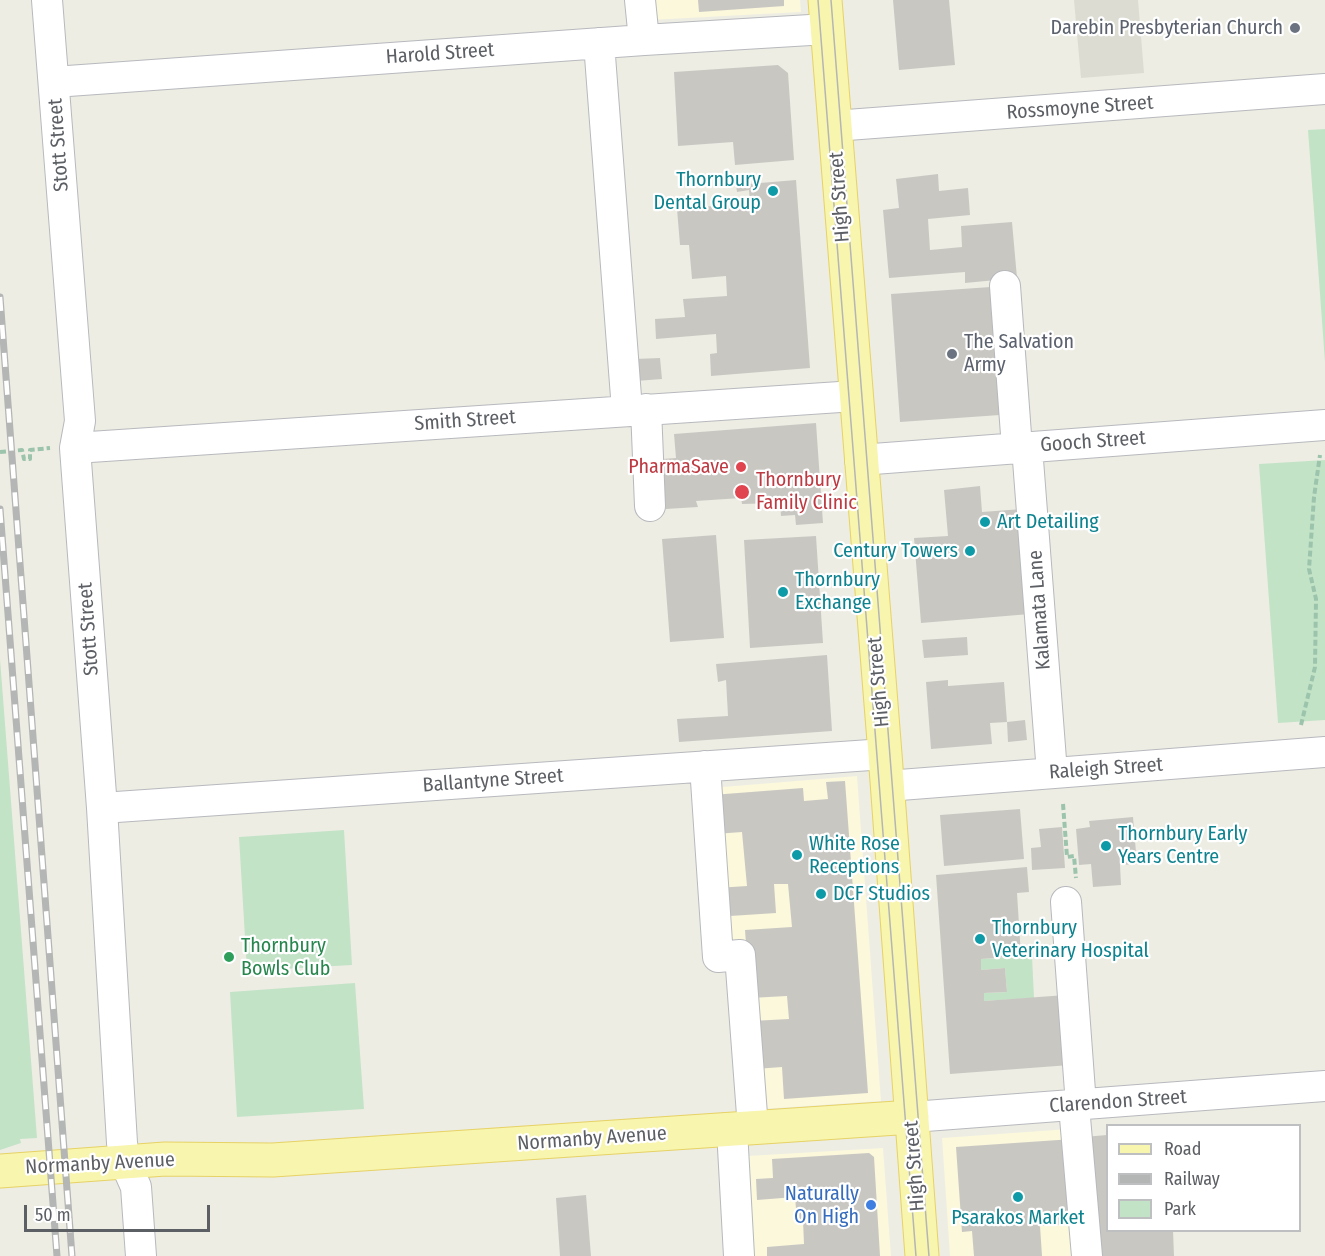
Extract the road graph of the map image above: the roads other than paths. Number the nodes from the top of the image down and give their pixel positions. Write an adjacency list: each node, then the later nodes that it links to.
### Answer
1 (47, 0): 6 (street, Stott Street)
2 (640, 0): 4 (street)
3 (826, 14): 4 (street, Harold Street); 8 (main road, High Street)
4 (644, 40): 5 (street, Harold Street)
5 (599, 44): 6 (street, Harold Street); 11 (street)
6 (54, 82): 13 (street, Stott Street)
7 (1325, 89): 8 (street, Rossmoyne Street)
8 (834, 126): 10 (main road, High Street)
9 (1005, 286): 14 (street, Kalamata Lane)
10 (855, 396): 11 (street, Smith Street); 15 (main road, High Street)
11 (636, 410): 13 (street, Smith Street); 16 (street)
12 (1325, 425): 14 (street, Gooch Street)
13 (65, 448): 21 (street, Stott Street)
14 (1022, 448): 15 (street, Gooch Street); 20 (street, Kalamata Lane)
15 (860, 460): 19 (main road, High Street)
16 (650, 506)
17 (1325, 752): 20 (street, Raleigh Street)
18 (705, 766): 19 (street, Ballantyne Street); 21 (street, Ballantyne Street); 26 (street)
19 (886, 770): 20 (street, Raleigh Street); 25 (main road, High Street)
20 (1052, 773)
21 (102, 808): 28 (street, Stott Street)
22 (1066, 902): 24 (street)
23 (1325, 1086): 24 (street, Clarendon Street)
24 (1078, 1105): 25 (street, Clarendon Street); 33 (street)
25 (912, 1117): 26 (main road, Normanby Avenue); 32 (main road, High Street)
26 (742, 1129): 28 (main road, Normanby Avenue); 31 (street)
27 (0, 1171): 28 (main road, Normanby Avenue)
28 (129, 1171): 29 (main road, Normanby Avenue); 30 (street, Stott Street)
29 (0, 1188)
30 (141, 1256)
31 (739, 1256)
32 (922, 1256)
33 (1087, 1256)

